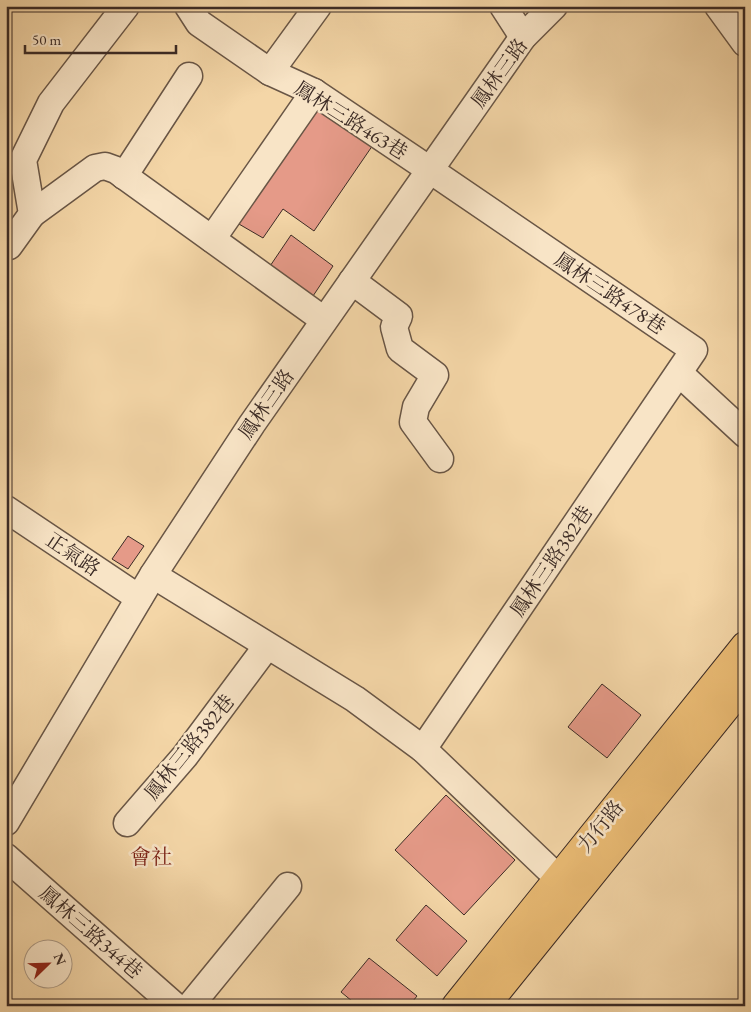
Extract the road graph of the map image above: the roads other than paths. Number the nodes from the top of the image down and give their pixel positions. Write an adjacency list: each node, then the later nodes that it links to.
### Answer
1 (126, 6): 14 (street)
2 (188, 6): 9 (street, 鳳林三路463巷)
3 (318, 6): 9 (street, 鳳林三路463巷)
4 (503, 6): 7 (street)
5 (554, 6): 7 (street, 鳳林三路)
6 (718, 6): 8 (street)
7 (523, 37): 12 (street, 鳳林三路)
8 (745, 43)
9 (270, 72): 11 (street, 鳳林三路463巷)
10 (189, 76): 13 (street)
11 (314, 92): 12 (street, 鳳林三路463巷); 15 (street)
12 (430, 170): 17 (street, 鳳林三路); 19 (street, 鳳林三路478巷)
13 (124, 176): 14 (street); 15 (street)
14 (32, 214): 16 (street)
15 (212, 239): 18 (street)
16 (7, 250)
17 (352, 281): 18 (street, 鳳林三路); 21 (street)
18 (324, 320): 23 (street, 鳳林三路)
19 (679, 373): 20 (street); 28 (street, 鳳林三路382巷)
20 (745, 434)
21 (440, 459)
22 (6, 509): 24 (street, 正氣路)
23 (153, 576): 24 (street, 鳳林三路); 25 (street)
24 (139, 598): 29 (street, 鳳林三路)
25 (267, 646): 28 (street); 30 (street, 鳳林三路382巷)
26 (745, 646): 27 (main road, 力行路)
27 (736, 691): 32 (main road, 力行路); 37 (main road, 力行路)
28 (423, 749): 32 (street)
29 (6, 822)
30 (127, 823)
31 (6, 857): 34 (street, 鳳林三路344巷)
32 (558, 878): 36 (main road, 力行路)
33 (288, 886): 35 (street)
34 (175, 1006)
35 (190, 1006)
36 (456, 1006)
37 (485, 1006)

